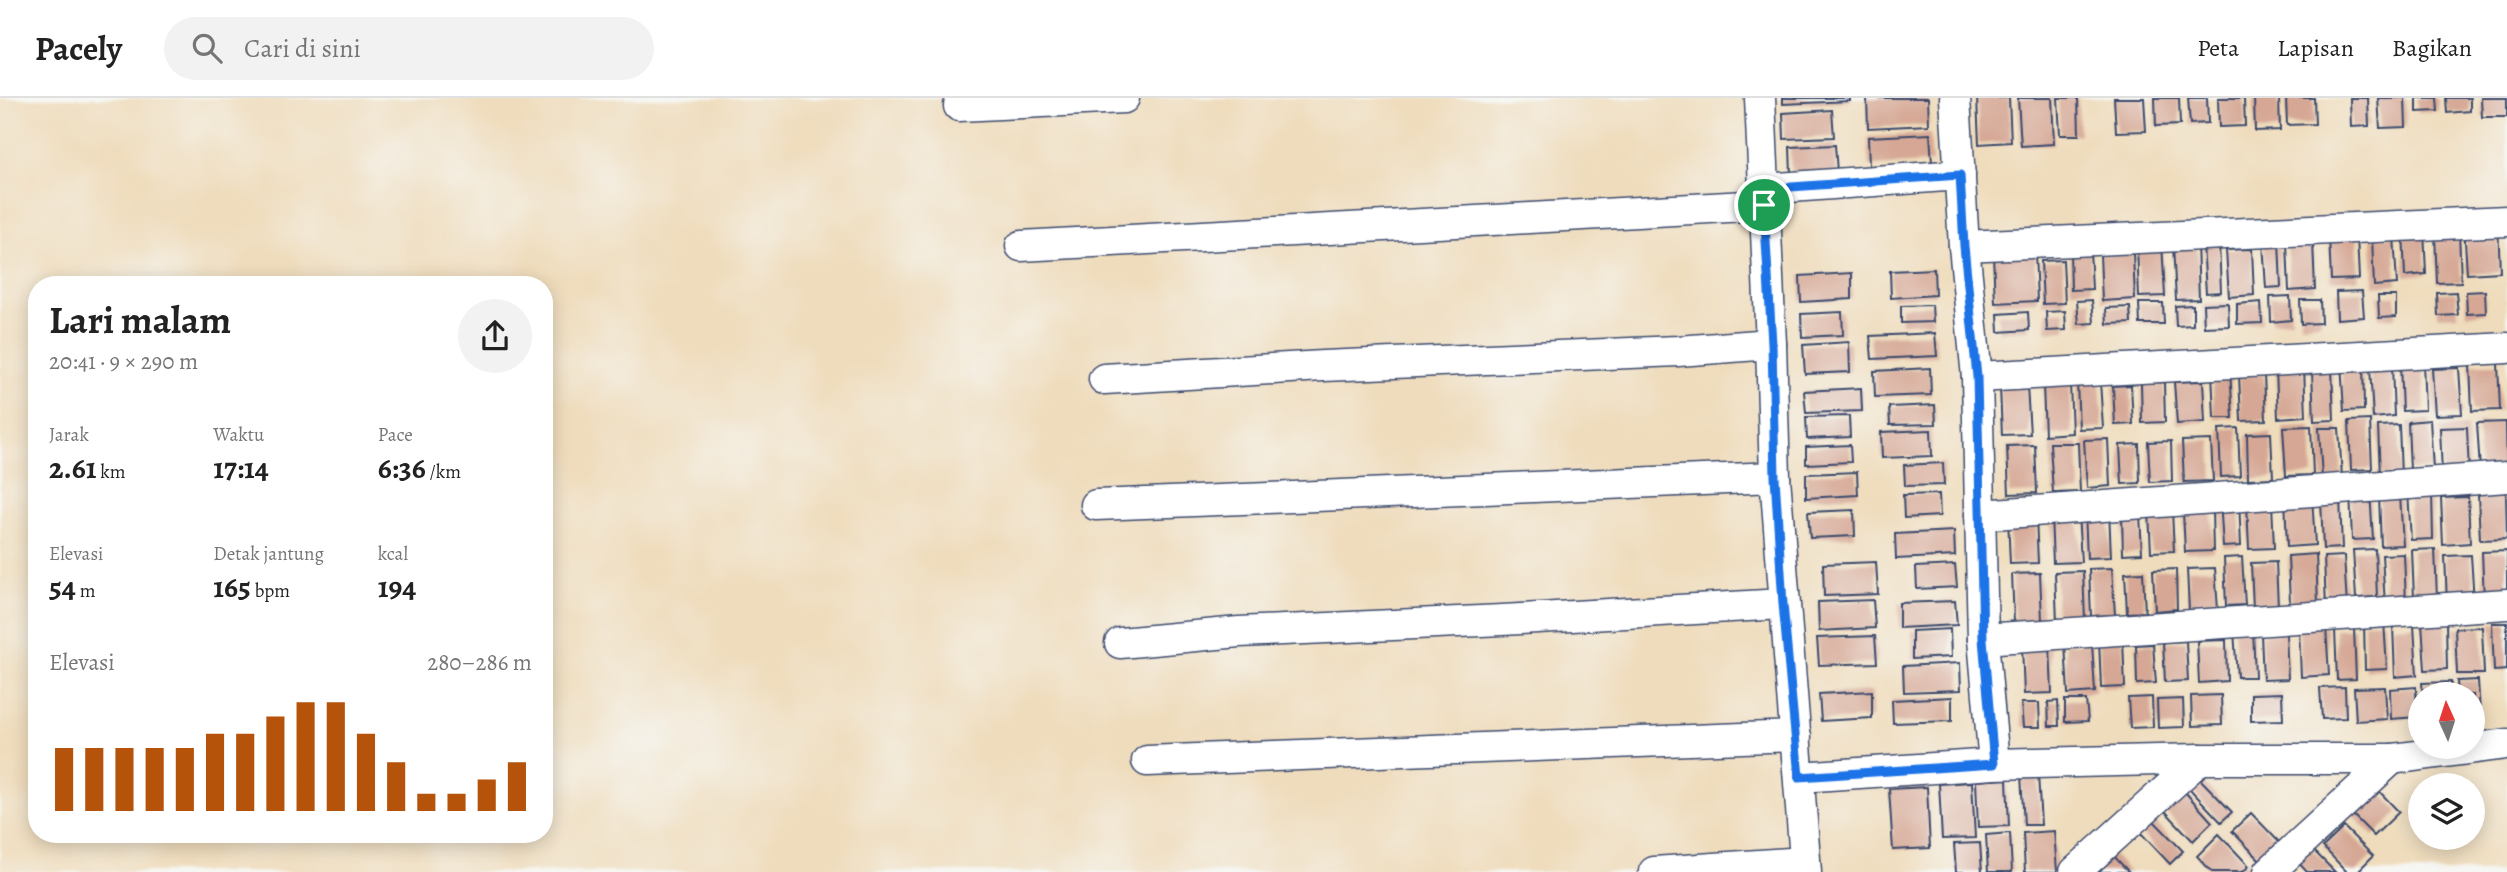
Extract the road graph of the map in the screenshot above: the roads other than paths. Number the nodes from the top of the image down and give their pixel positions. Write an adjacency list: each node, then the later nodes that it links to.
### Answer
1 (1124, 98): 4 (street)
2 (1760, 98): 6 (street)
3 (1955, 98): 5 (street)
4 (959, 106)
5 (1960, 175): 6 (street); 9 (street)
6 (1764, 197): 8 (street); 10 (street)
7 (2507, 220): 9 (street)
8 (1021, 246)
9 (1964, 246): 12 (street)
10 (1772, 344): 13 (street); 14 (street)
11 (2507, 348): 12 (street)
12 (1977, 377): 17 (street)
13 (1104, 379)
14 (1775, 477): 16 (street); 18 (street)
15 (2507, 477): 17 (street)
16 (1096, 505)
17 (1980, 515): 20 (street)
18 (1783, 604): 21 (street); 22 (street)
19 (2507, 604): 20 (street)
20 (1983, 639): 27 (street)
21 (1120, 643)
22 (1796, 736): 26 (street); 28 (street)
23 (2507, 744): 25 (street)
24 (2200, 759): 25 (street); 27 (street); 31 (street)
25 (2392, 760): 32 (street)
26 (1147, 761)
27 (1994, 764): 28 (street)
28 (1799, 777): 29 (street)
29 (1805, 867): 30 (street)
30 (1654, 872)
31 (2075, 872)
32 (2269, 872)

